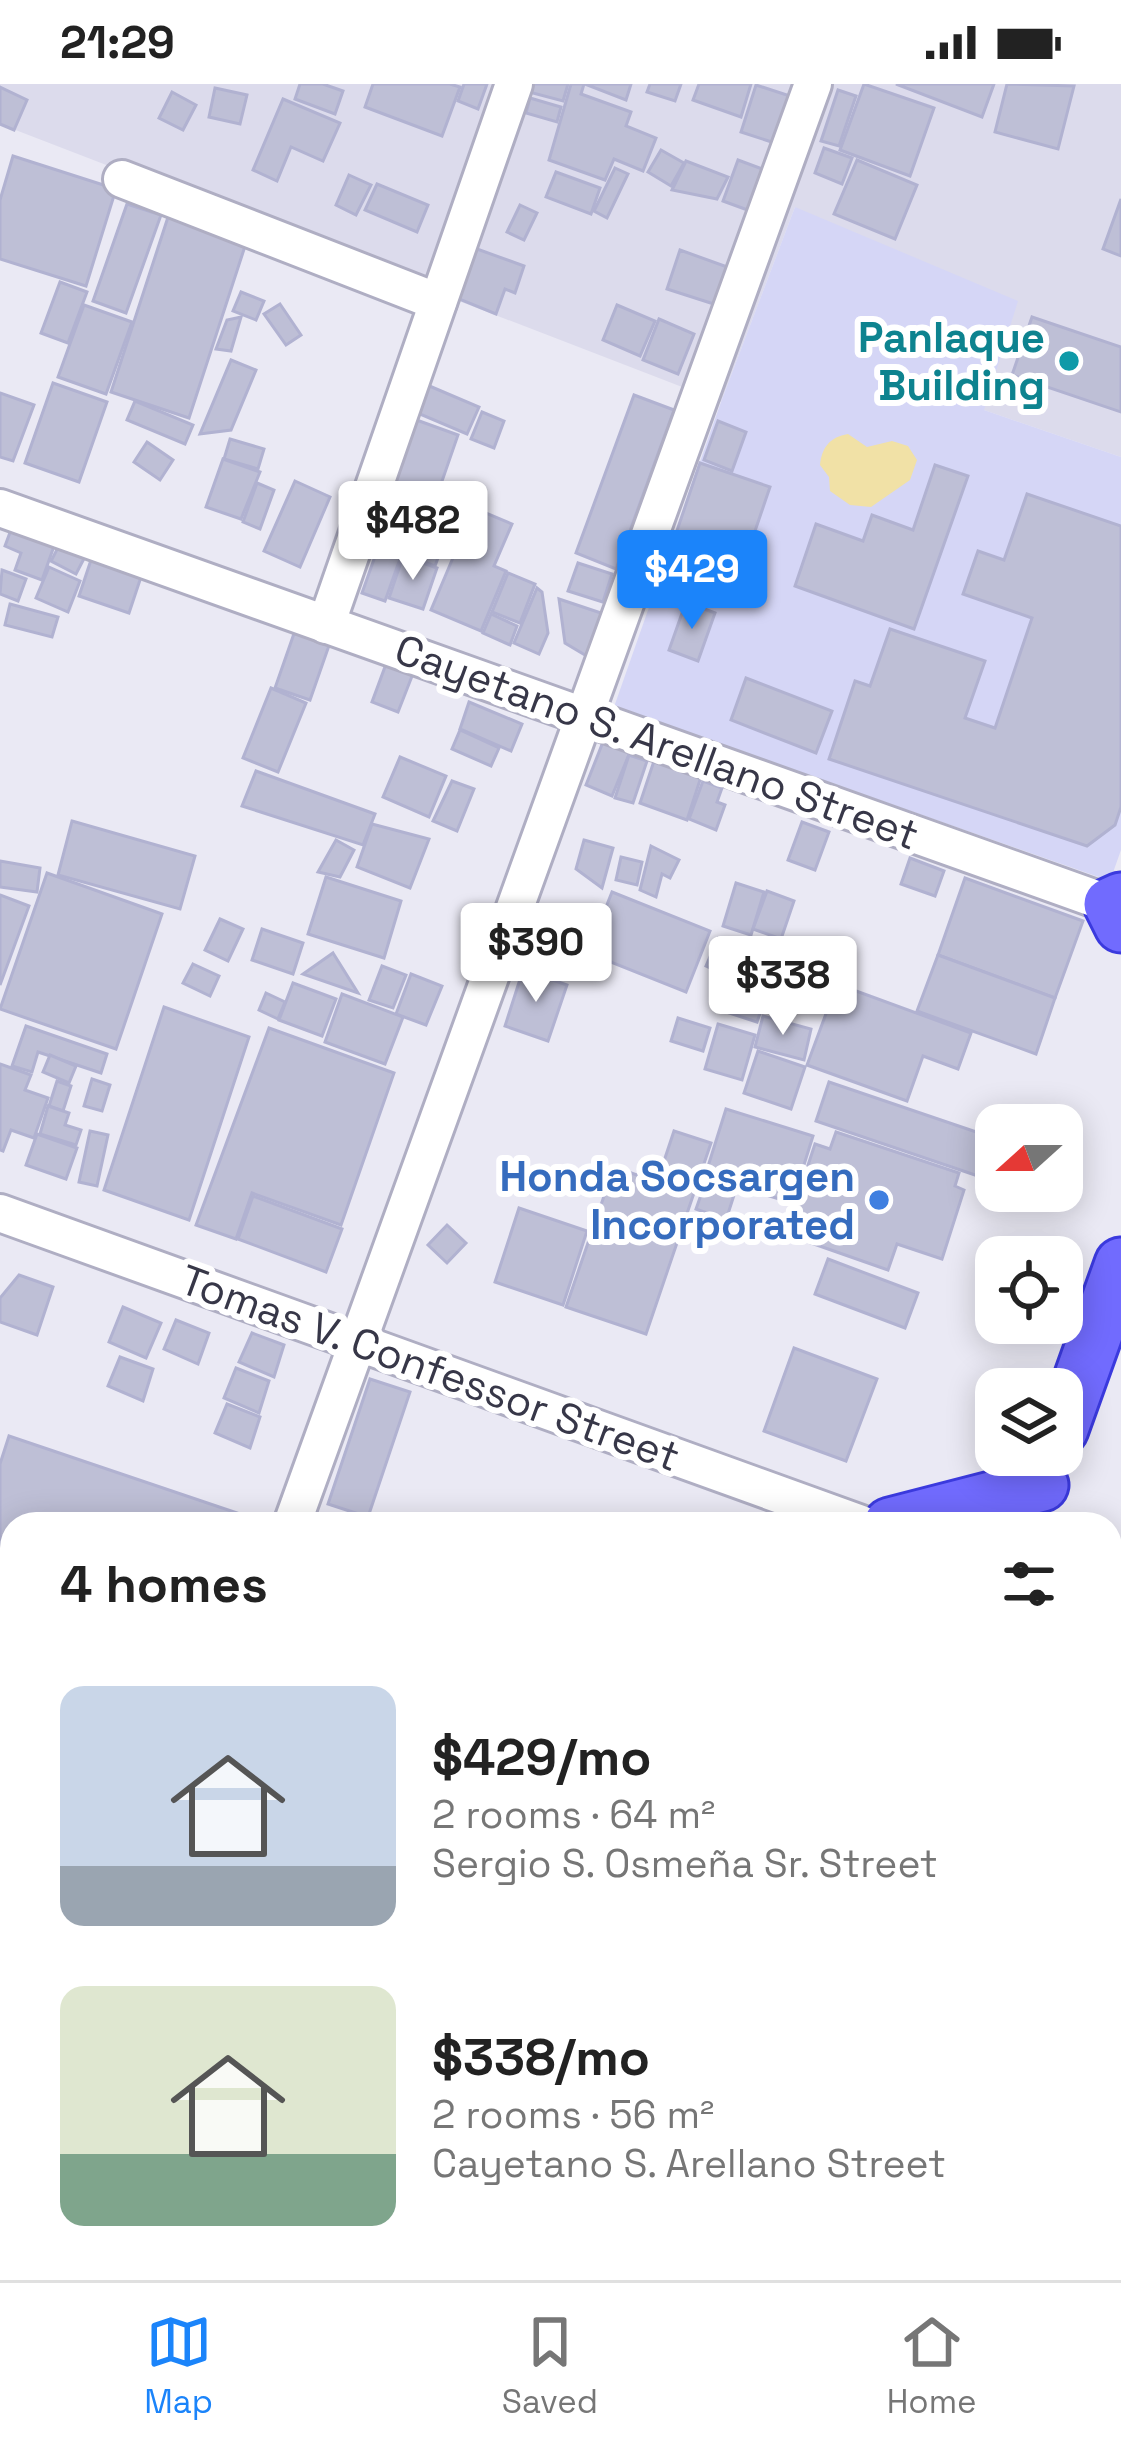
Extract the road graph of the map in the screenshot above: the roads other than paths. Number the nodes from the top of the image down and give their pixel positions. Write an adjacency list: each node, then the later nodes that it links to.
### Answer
1 (514, 84): 4 (street)
2 (813, 84): 7 (street)
3 (122, 179): 4 (street)
4 (438, 302): 6 (street)
5 (0, 508): 6 (street, Cayetano S. Arellano Street)
6 (326, 625): 7 (street, Cayetano S. Arellano Street)
7 (586, 717): 8 (street, Cayetano S. Arellano Street); 11 (street)
8 (1118, 910)
9 (0, 1213): 11 (street, Tomas V. Confessor Street)
10 (1121, 1264): 12 (highway)
11 (358, 1342): 14 (street); 15 (street, Tomas V. Confessor Street)
12 (1083, 1370)
13 (1041, 1488): 16 (highway)
14 (296, 1512)
15 (828, 1512)
16 (940, 1512)

